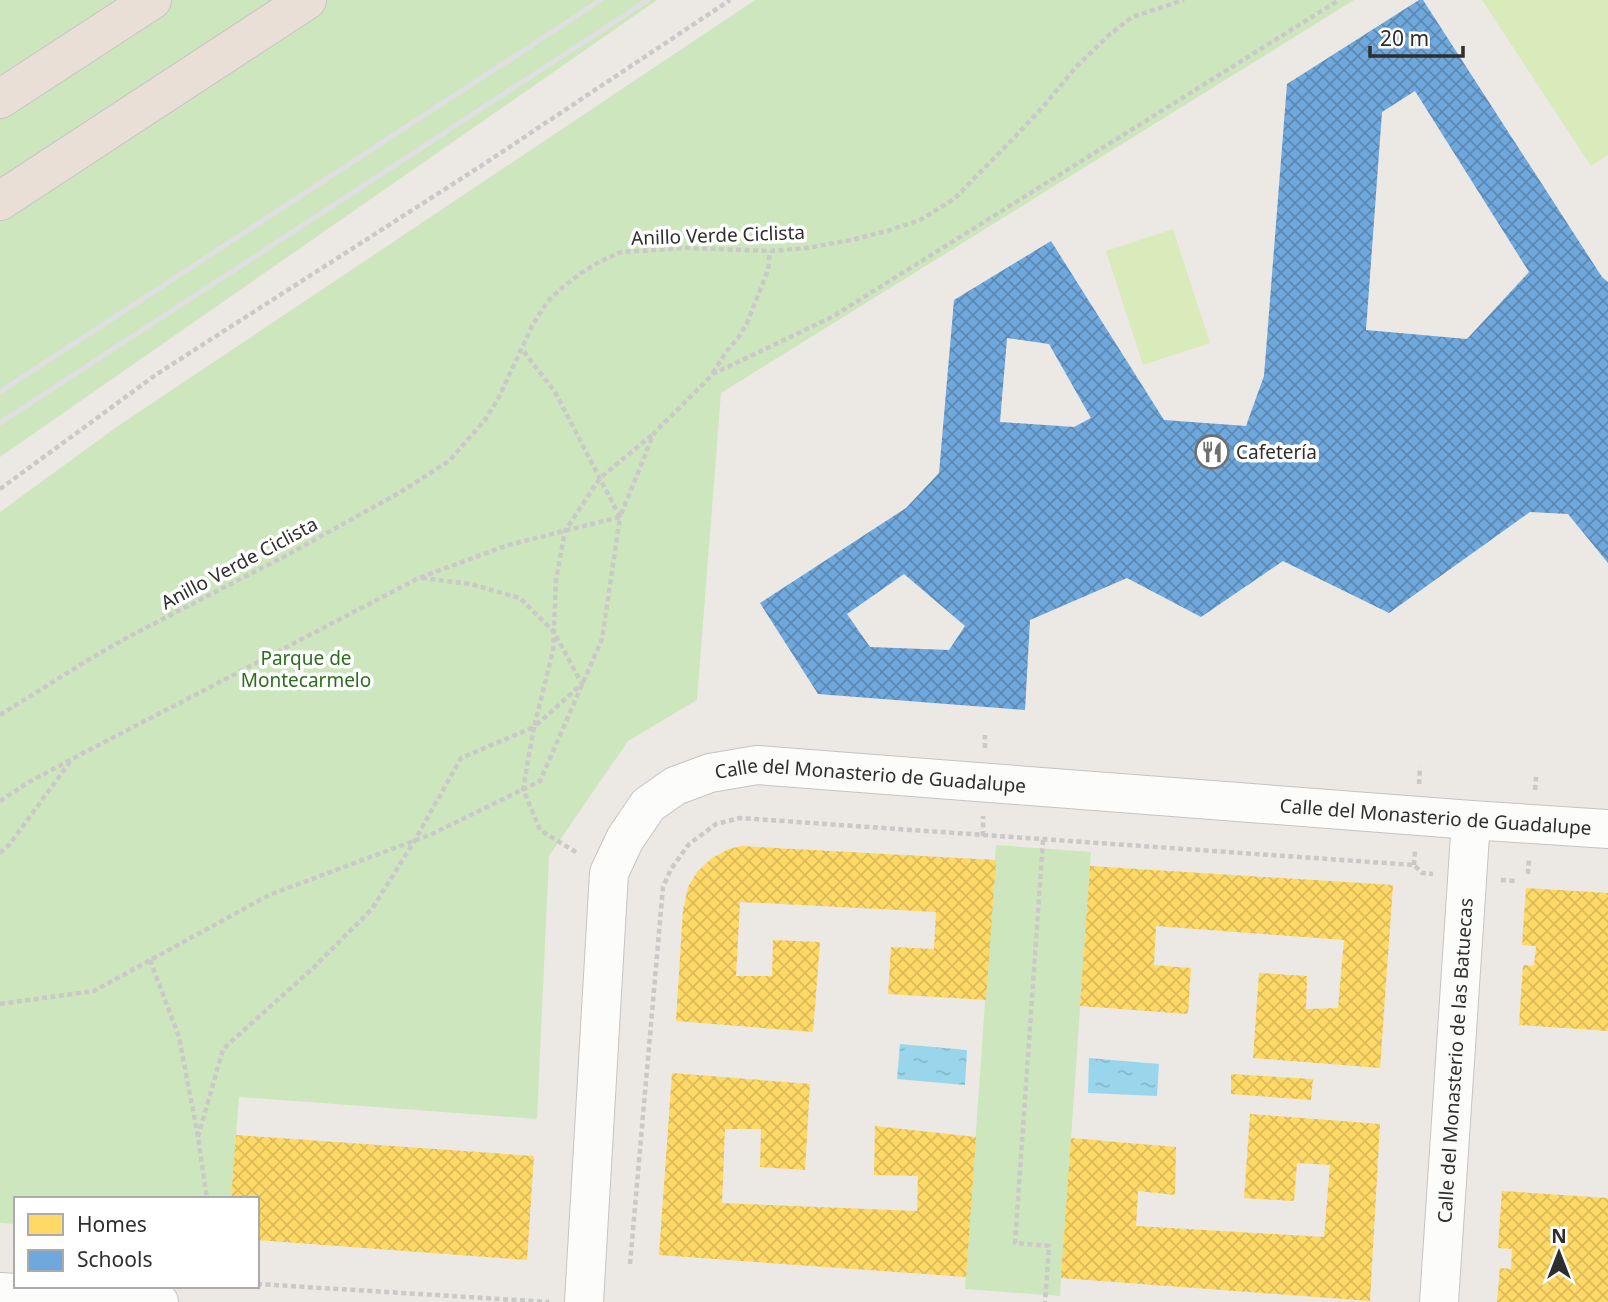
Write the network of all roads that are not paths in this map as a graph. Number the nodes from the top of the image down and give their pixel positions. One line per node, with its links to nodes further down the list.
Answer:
1 (152, 0): 3 (highway)
2 (307, 0): 4 (highway)
3 (0, 99)
4 (0, 201)
5 (1471, 820): 6 (street, Calle del Monasterio de Guadalupe); 9 (street, Calle del Monasterio de Guadalupe); 10 (street, Calle del Monasterio de las Batuecas)
6 (1608, 829)
7 (0, 1292): 8 (street)
8 (159, 1302)
9 (584, 1302)
10 (1438, 1302)

